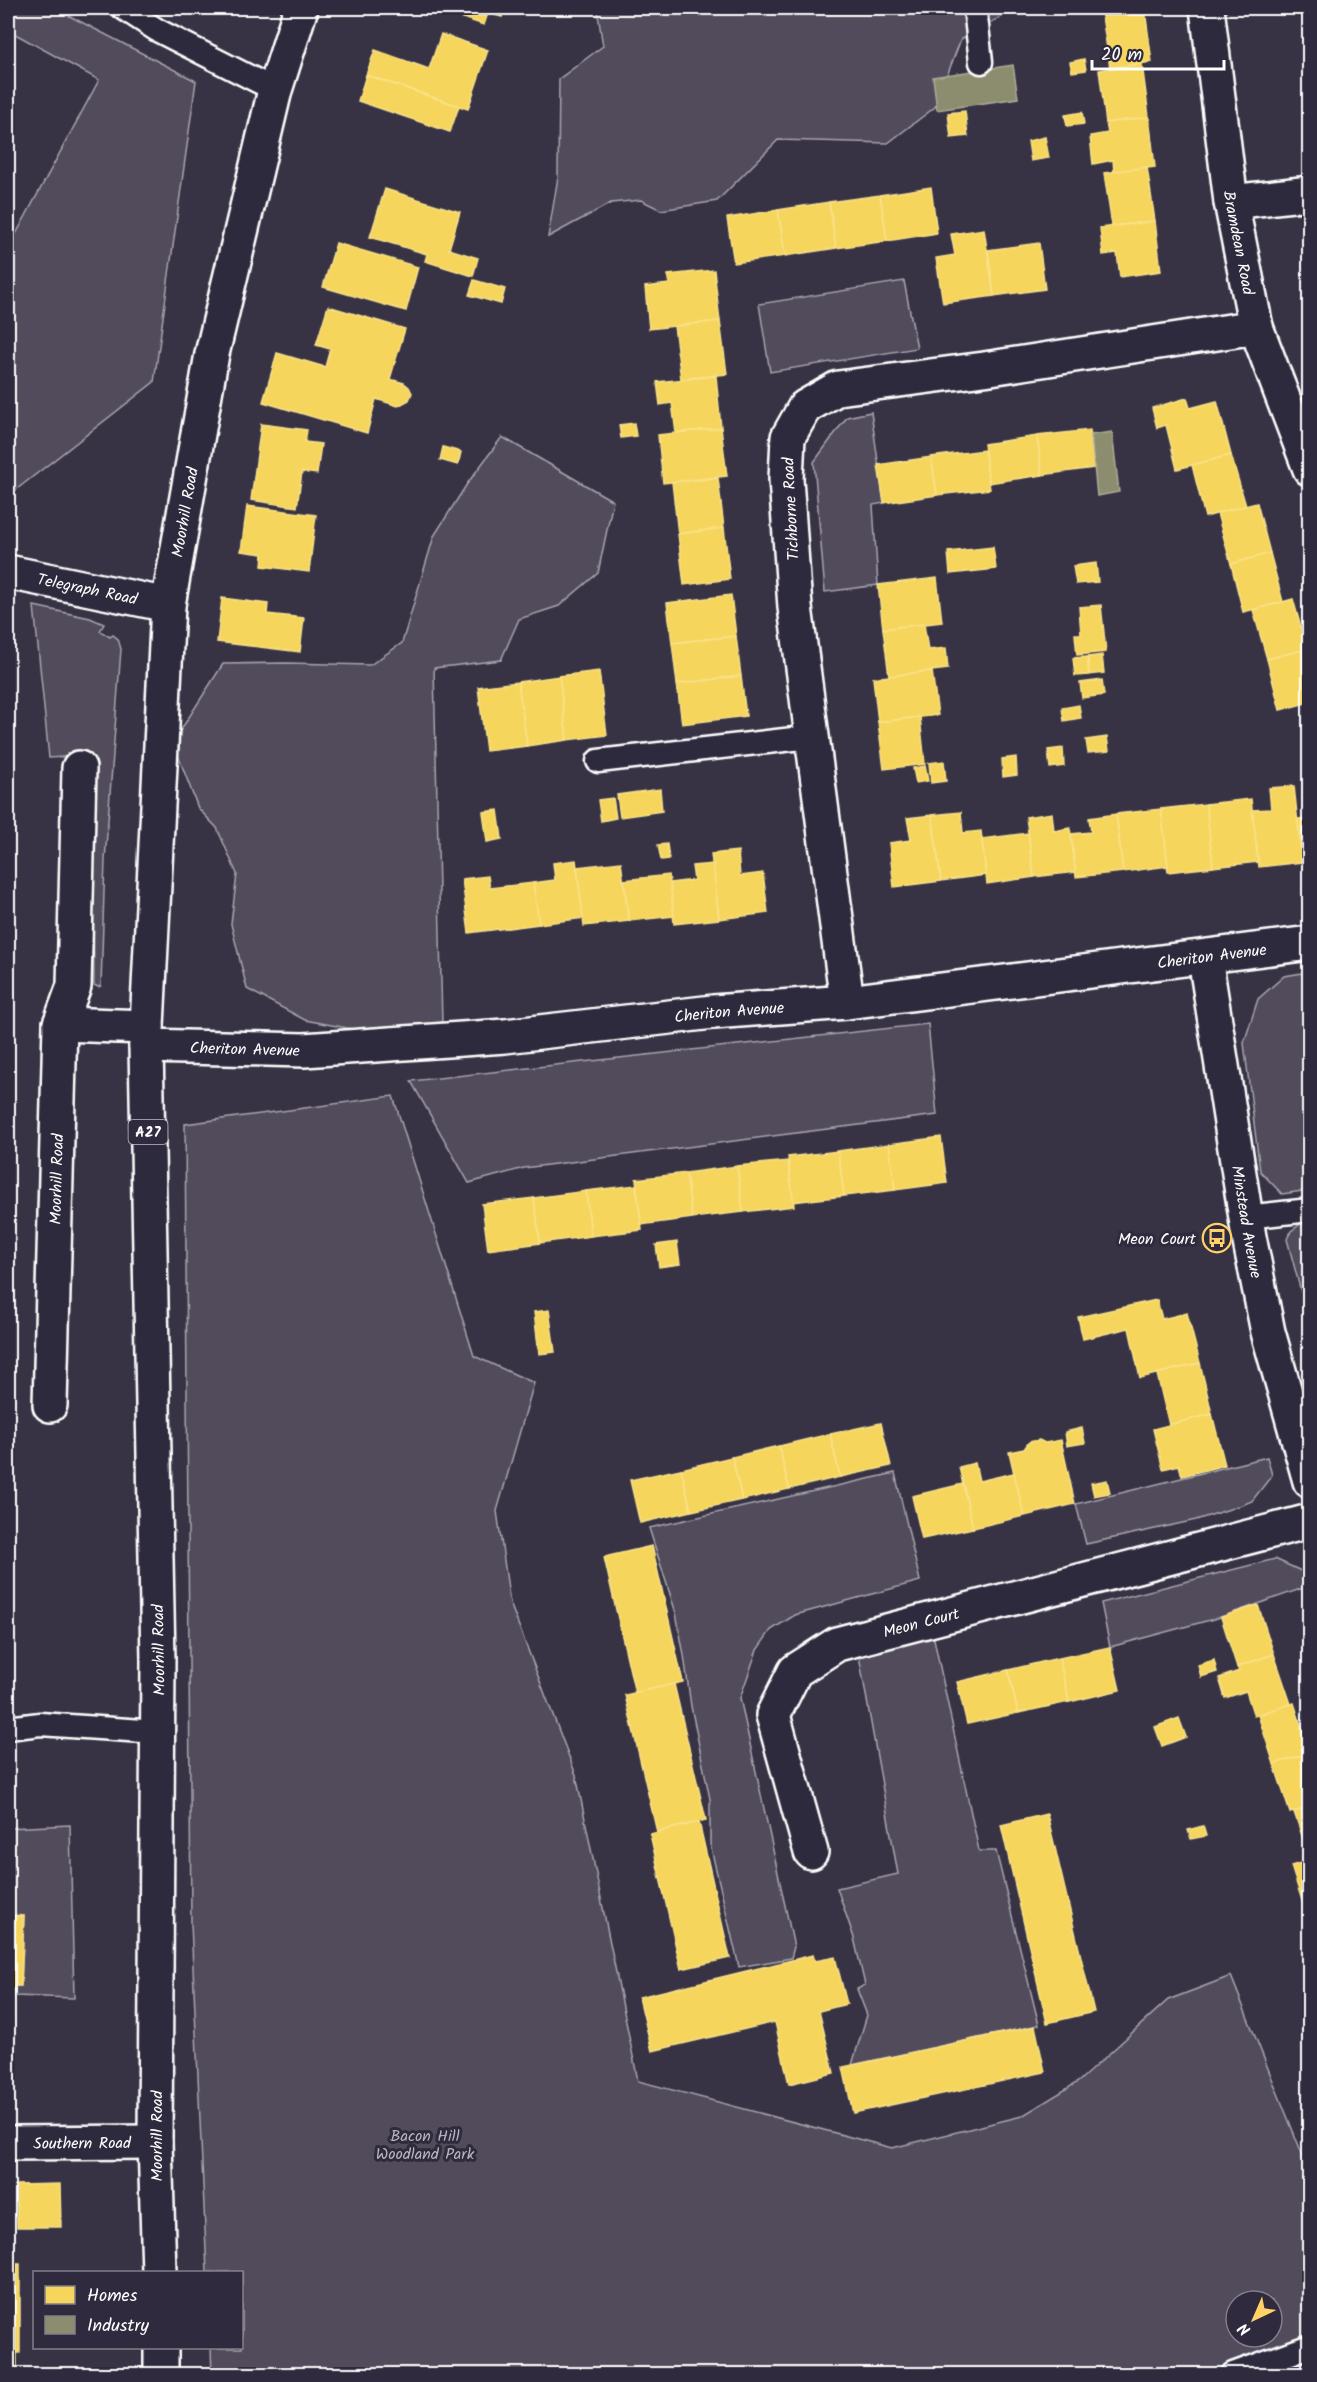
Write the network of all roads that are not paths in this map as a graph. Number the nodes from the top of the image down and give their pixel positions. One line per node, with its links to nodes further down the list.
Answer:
1 (123, 8): 6 (lane)
2 (301, 8): 6 (street, Moorhill Road / A27)
3 (975, 8): 5 (lane)
4 (1207, 8): 8 (street, Bramdean Road)
5 (981, 62)
6 (275, 90): 12 (street, Moorhill Road / A27)
7 (1310, 193): 8 (street)
8 (1231, 202): 9 (street, Bramdean Road)
9 (1256, 327): 10 (street, Bramdean Road); 13 (street, Tichborne Road)
10 (1310, 469)
11 (8, 572): 12 (street, Telegraph Road)
12 (168, 605): 20 (street, Moorhill Road / A27)
13 (811, 737): 14 (lane); 18 (street, Tichborne Road)
14 (598, 761)
15 (79, 768): 19 (street, Moorhill Road)
16 (1310, 943): 17 (street, Cheriton Avenue)
17 (1205, 958): 18 (street, Cheriton Avenue); 22 (street, Minstead Avenue)
18 (847, 1002): 20 (street, Cheriton Avenue)
19 (60, 1024): 20 (street); 23 (street, Moorhill Road)
20 (146, 1037): 27 (street, Moorhill Road / A27)
21 (1310, 1210): 22 (lane)
22 (1246, 1217): 24 (street, Minstead Avenue)
23 (50, 1405)
24 (1310, 1481)
25 (1310, 1521): 28 (street, Meon Court)
26 (8, 1728): 27 (lane)
27 (158, 1732): 29 (street, Moorhill Road / A27)
28 (811, 1852)
29 (155, 2142): 30 (street, Southern Road); 31 (street, Moorhill Road / A27)
30 (8, 2143)
31 (159, 2271)
32 (1310, 2346): 35 (lane)
33 (161, 2349): 34 (street)
34 (161, 2374)
35 (1233, 2374)

